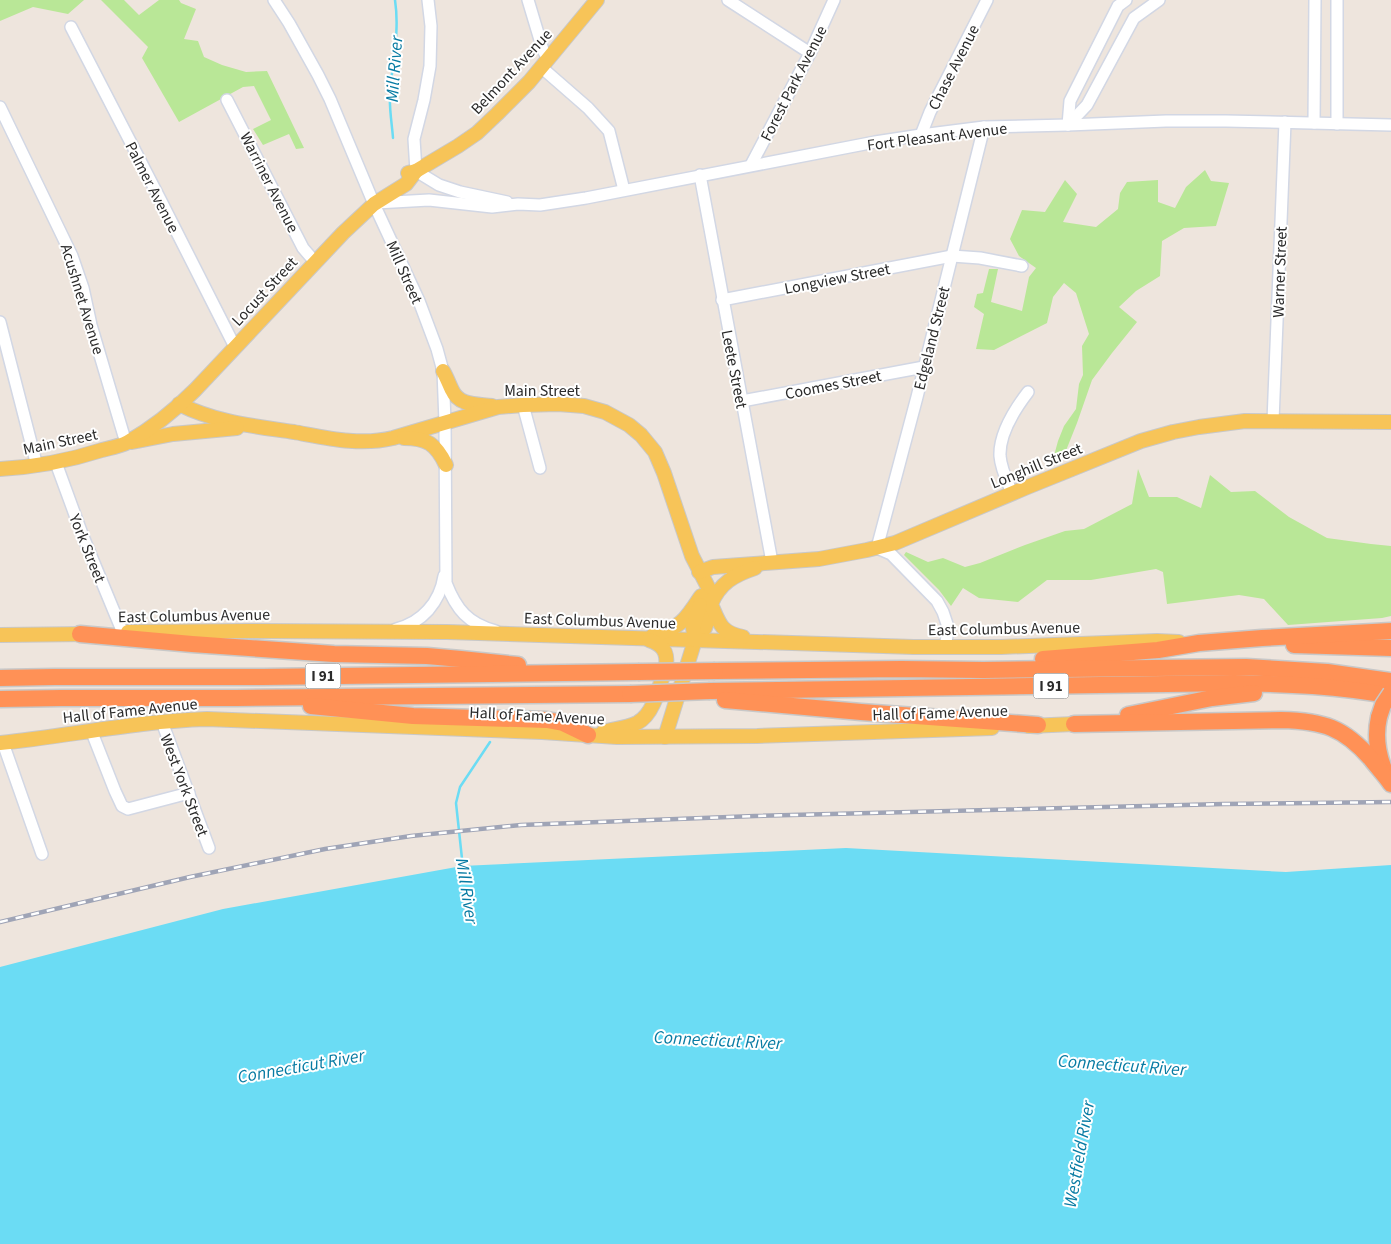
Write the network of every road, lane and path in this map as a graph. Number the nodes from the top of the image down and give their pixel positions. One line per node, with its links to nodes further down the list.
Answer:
1 (274, 0): 29 (street, Mill Street)
2 (428, 0): 26 (street)
3 (528, 0): 15 (street)
4 (597, 0): 15 (main road, Belmont Avenue)
5 (728, 0): 14 (street)
6 (834, 0): 14 (street, Forest Park Avenue)
7 (987, 0): 24 (street, Chase Avenue)
8 (1159, 0): 12 (street)
9 (1316, 0): 19 (street)
10 (1337, 0): 20 (street)
11 (1119, 2): 12 (street); 21 (street)
12 (1134, 18): 21 (street)
13 (71, 27): 36 (street, Palmer Avenue)
14 (810, 53): 25 (street, Forest Park Avenue)
15 (544, 63): 26 (main road, Belmont Avenue); 28 (street)
16 (227, 100): 32 (street, Warriner Avenue)
17 (0, 107): 49 (street, Acushnet Avenue)
18 (1284, 122): 19 (street, Fort Pleasant Avenue); 21 (street, Fort Pleasant Avenue); 44 (street, Warner Street)
19 (1314, 123): 20 (street, Fort Pleasant Avenue)
20 (1337, 124): 22 (street, Fort Pleasant Avenue)
21 (1068, 125): 23 (street, Fort Pleasant Avenue)
22 (1391, 125)
23 (984, 127): 24 (street, Fort Pleasant Avenue); 31 (street, Edgeland Street)
24 (921, 134): 25 (street, Fort Pleasant Avenue)
25 (751, 166): 27 (street, Fort Pleasant Avenue)
26 (416, 171): 29 (main road, Locust Street); 30 (street, Fort Pleasant Avenue)
27 (700, 175): 28 (street, Fort Pleasant Avenue); 34 (street, Leete Street)
28 (624, 190): 30 (street, Fort Pleasant Avenue)
29 (374, 204): 30 (street, Fort Pleasant Avenue); 32 (main road, Locust Street); 38 (street, Mill Street)
30 (518, 204)
31 (952, 256): 33 (street, Longview Street); 34 (street, Longview Street); 37 (street, Edgeland Street)
32 (315, 262): 36 (main road, Locust Street)
33 (1022, 266)
34 (722, 300): 40 (street, Leete Street)
35 (0, 322): 52 (street)
36 (235, 347): 41 (main road, Locust Street)
37 (924, 367): 40 (street, Coomes Street); 56 (street, Edgeland Street)
38 (443, 371): 43 (main road); 45 (street, Mill Street)
39 (1028, 392): 55 (street)
40 (742, 401): 57 (street, Leete Street)
41 (180, 404): 47 (main road, Main Street); 49 (main road, Main Street)
42 (523, 405): 43 (main road, Main Street); 53 (street); 59 (main road, Main Street)
43 (498, 407): 45 (main road, Main Street)
44 (1273, 421): 46 (main road, Longhill Street); 55 (main road, Longhill Street)
45 (445, 422): 48 (main road, Main Street); 51 (street, Mill Street)
46 (1391, 422)
47 (261, 428): 48 (main road, Main Street); 49 (main road, Main Street)
48 (393, 438): 51 (main road)
49 (126, 443): 50 (main road, Main Street)
50 (56, 463): 52 (main road, Main Street); 63 (street, York Street)
51 (446, 465): 58 (street, Mill Street)
52 (37, 466): 54 (main road, Main Street)
53 (540, 468)
54 (0, 470)
55 (1012, 493): 56 (main road, Longhill Street)
56 (877, 548): 57 (main road, Longhill Street); 72 (street)
57 (772, 562): 59 (main road, Longhill Street); 60 (main road)
58 (446, 566): 62 (street, Mill Street); 65 (street, Mill Street)
59 (699, 572): 60 (main road, Main Street)
60 (706, 600): 67 (main road); 68 (main road); 70 (main road, Main Street)
61 (1391, 631): 69 (highway)
62 (386, 632): 63 (main road, East Columbus Avenue); 65 (main road, East Columbus Avenue)
63 (123, 633): 64 (main road, East Columbus Avenue)
64 (80, 634): 66 (main road, East Columbus Avenue); 75 (highway)
65 (507, 634): 67 (main road, East Columbus Avenue)
66 (0, 635)
67 (644, 639): 68 (main road, East Columbus Avenue); 87 (main road)
68 (695, 640): 70 (main road, East Columbus Avenue); 88 (main road)
69 (1226, 642): 71 (highway); 73 (highway)
70 (768, 643): 72 (main road, East Columbus Avenue)
71 (1199, 643): 72 (main road, East Columbus Avenue); 74 (highway)
72 (945, 647)
73 (1391, 648)
74 (901, 669): 75 (highway, I 91, bridge); 77 (highway, I 91)
75 (574, 673): 76 (highway, I 91)
76 (4, 678)
77 (1391, 680)
78 (1364, 692): 79 (highway, I 91); 80 (highway, I 91); 84 (highway)
79 (709, 694): 82 (highway, I 91, bridge); 85 (highway)
80 (1391, 695): 90 (highway, bridge)
81 (7, 698): 82 (highway, I 91)
82 (236, 698): 87 (highway)
83 (162, 722): 86 (main road, Hall of Fame Avenue); 87 (main road, Hall of Fame Avenue); 91 (street, West York Street)
84 (1074, 724): 85 (main road, Hall of Fame Avenue); 90 (highway)
85 (1038, 725): 88 (main road, Hall of Fame Avenue)
86 (91, 730): 89 (main road, Hall of Fame Avenue); 91 (street)
87 (588, 735): 88 (main road, Hall of Fame Avenue)
88 (665, 737)
89 (1, 739): 93 (street)
90 (1390, 782)
91 (189, 793): 92 (street, West York Street)
92 (209, 848)
93 (42, 854)

